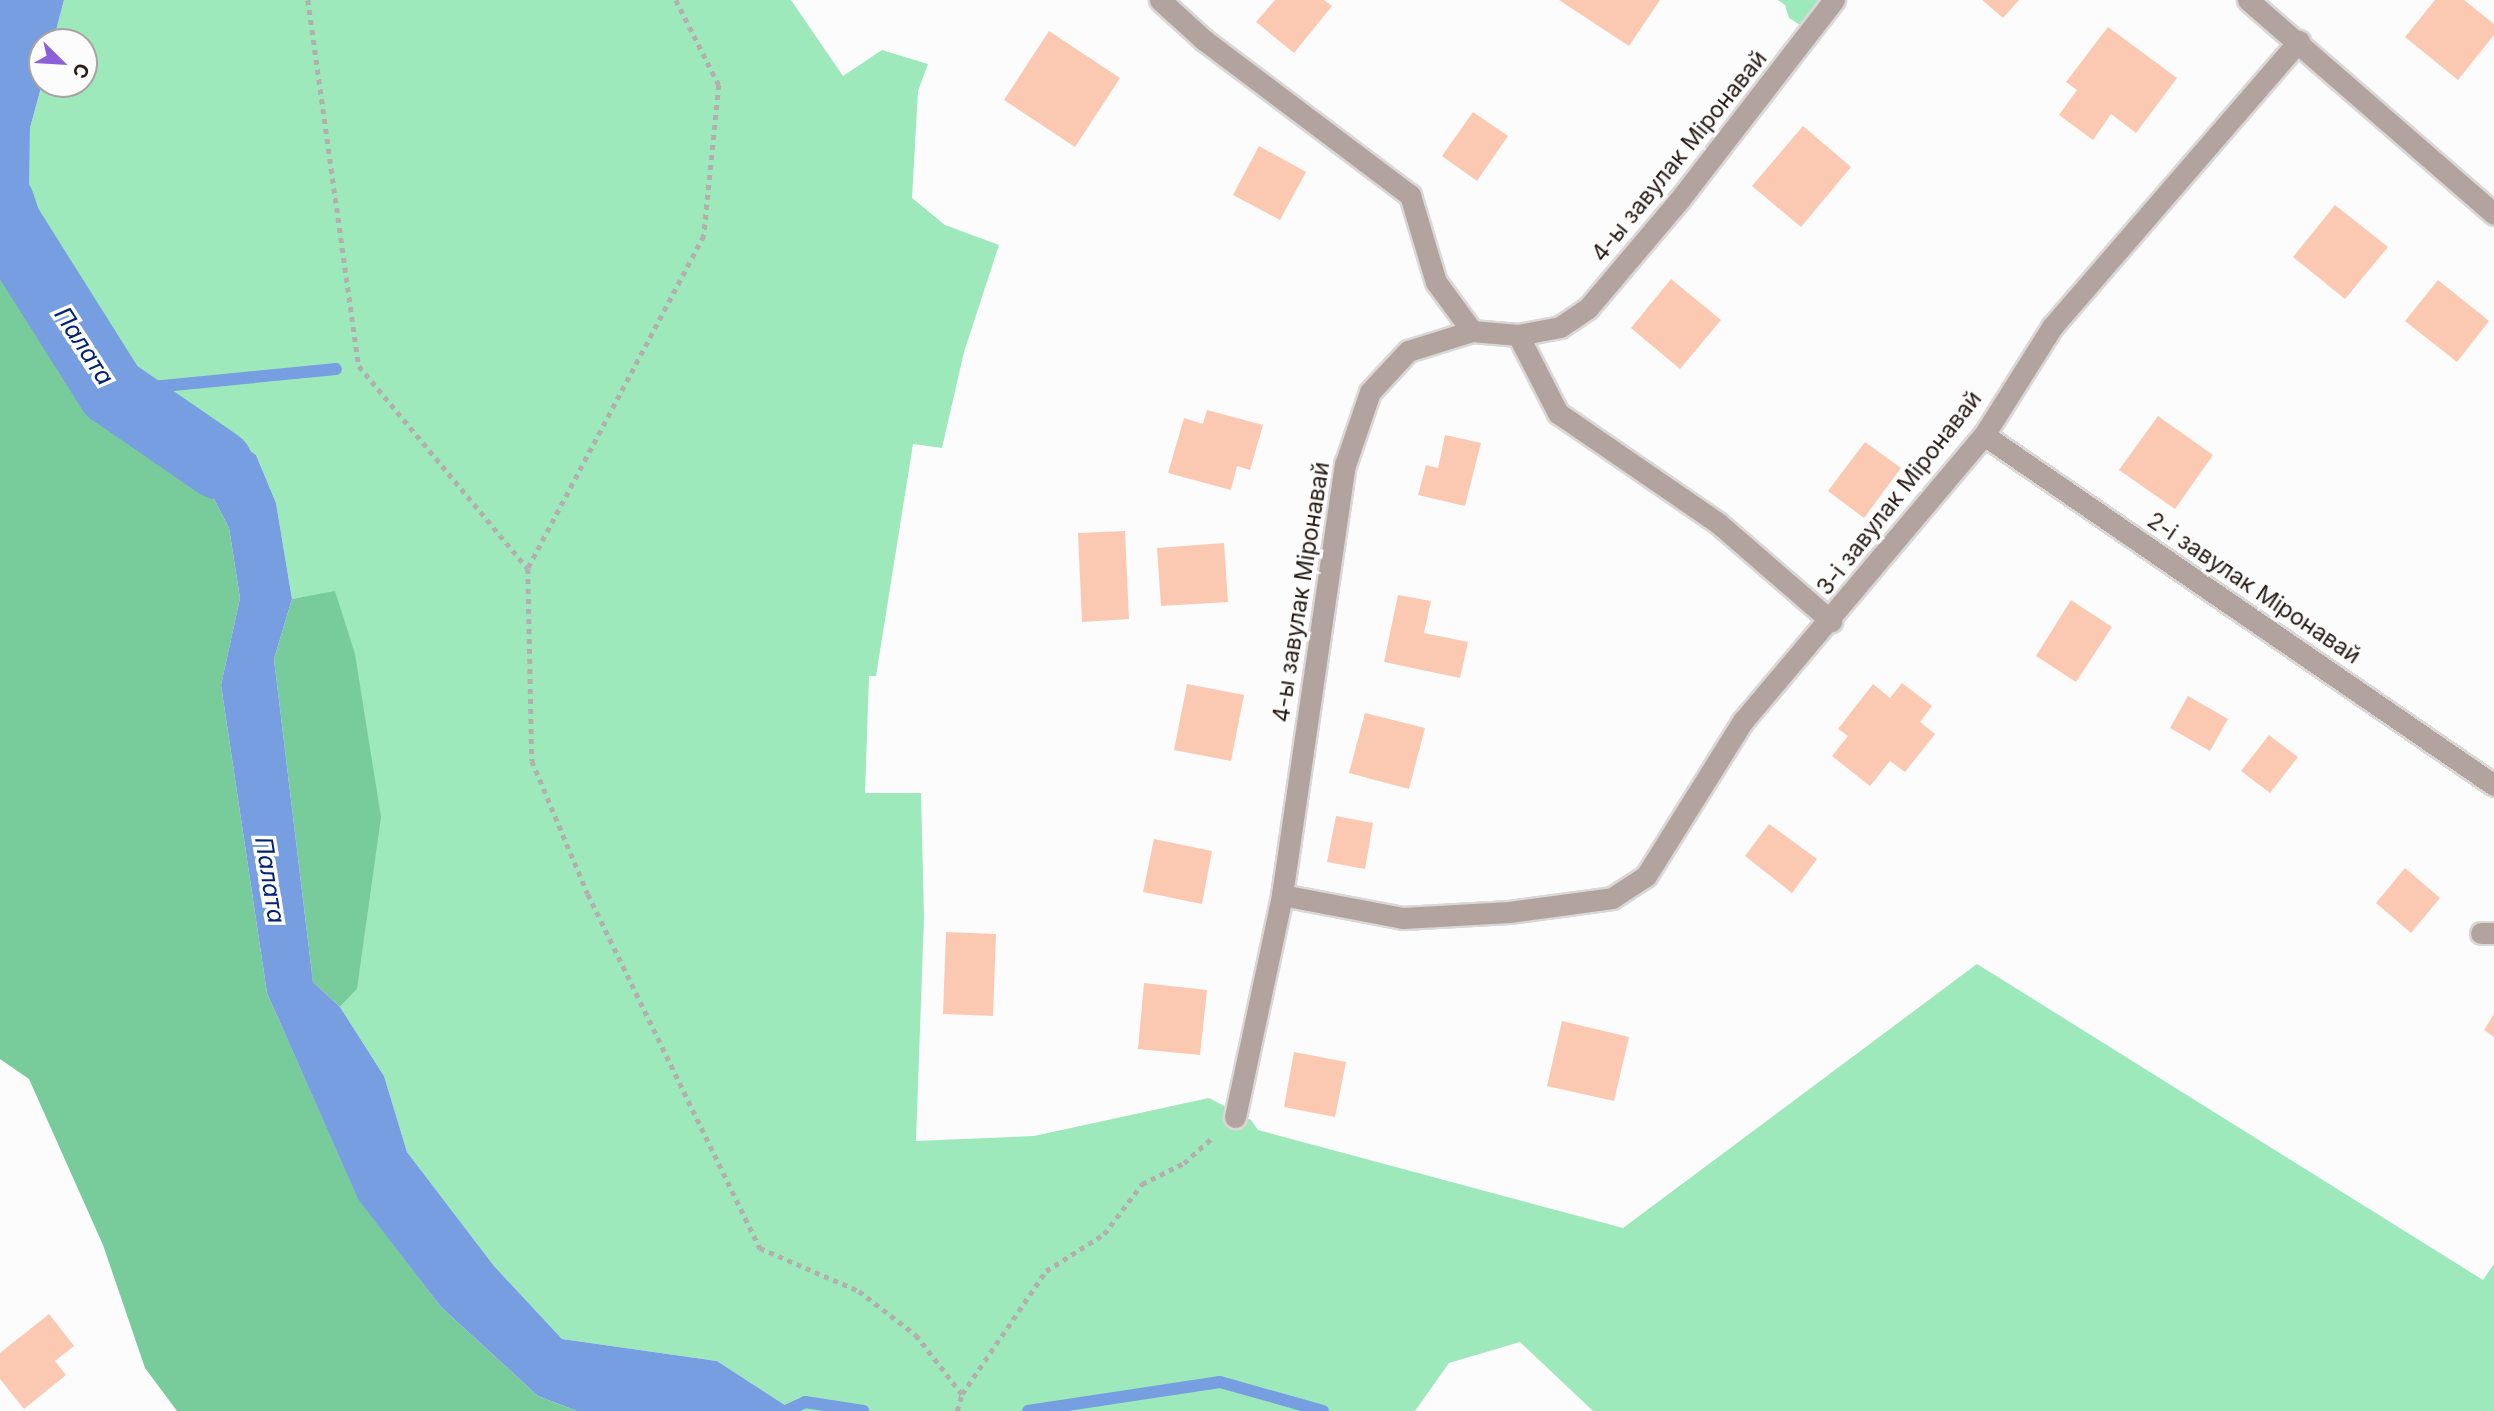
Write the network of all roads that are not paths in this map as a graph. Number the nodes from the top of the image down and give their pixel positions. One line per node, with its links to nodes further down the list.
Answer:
1 (1160, 0): 6 (street)
2 (1834, 0): 7 (street, 4-ы завулак Міронавай)
3 (2248, 0): 4 (street)
4 (2299, 41): 5 (street); 8 (street, 3-і завулак Міронавай)
5 (2494, 214)
6 (1472, 331): 7 (street, 4-ы завулак Міронавай); 11 (street, 4-ы завулак Міронавай)
7 (1518, 335): 9 (street)
8 (1984, 435): 9 (street, 3-і завулак Міронавай); 10 (street, 2-і завулак Міронавай)
9 (1831, 621): 11 (street, 3-і завулак Міронавай)
10 (2494, 785)
11 (1282, 895): 12 (street, 4-ы завулак Міронавай)
12 (1235, 1117)

